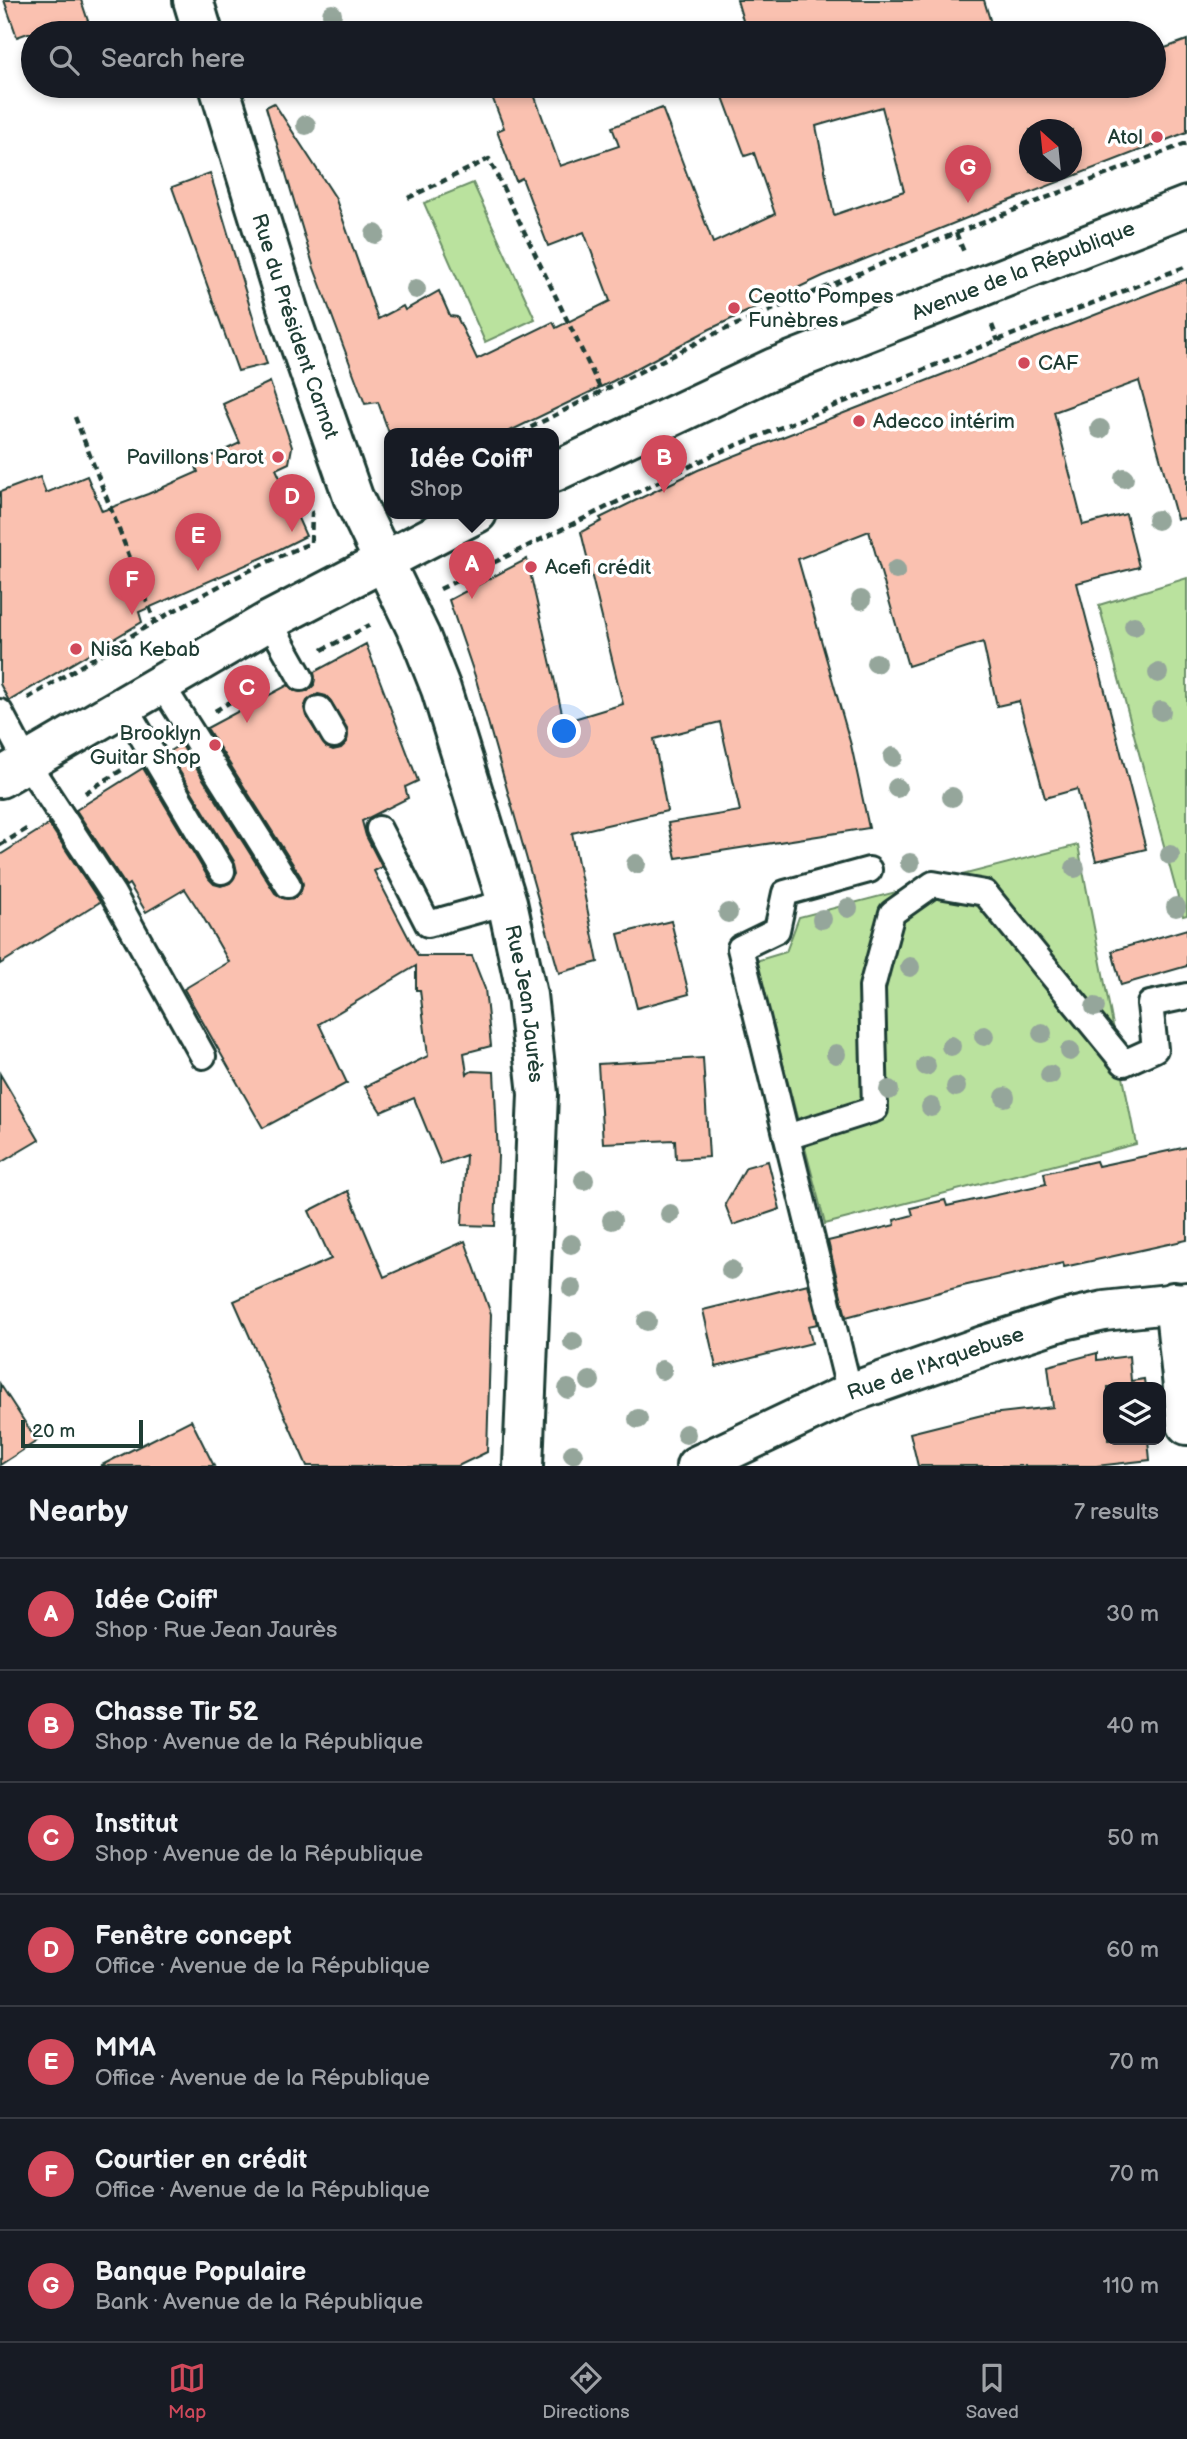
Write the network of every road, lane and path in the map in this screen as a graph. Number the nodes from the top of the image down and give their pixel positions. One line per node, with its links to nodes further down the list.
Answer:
1 (193, 0): 2 (main road)
2 (199, 21)
3 (223, 98): 14 (main road, Rue du Président Carnot)
4 (1187, 142): 8 (path)
5 (408, 198): 8 (path)
6 (1187, 206): 11 (main road, Avenue de la République)
7 (1187, 267): 15 (path)
8 (603, 392): 10 (path)
9 (75, 417): 17 (path)
10 (530, 428)
11 (559, 470)
12 (466, 519): 14 (main road)
13 (278, 556): 17 (path)
14 (384, 562): 15 (main road, Rue Jean Jaurès); 16 (main road)
15 (406, 607): 18 (path); 33 (main road, Rue Jean Jaurès)
16 (269, 621): 18 (lane); 19 (main road)
17 (155, 622): 22 (path)
18 (298, 671): 23 (path)
19 (161, 684): 20 (main road); 23 (lane)
20 (124, 706): 25 (lane); 26 (main road)
21 (319, 709): 24 (lane)
22 (0, 713): 26 (lane)
23 (189, 726): 32 (lane)
24 (334, 735)
25 (151, 752): 27 (path); 31 (lane)
26 (13, 770): 27 (lane)
27 (58, 810): 29 (path); 35 (lane)
28 (379, 829): 33 (lane)
29 (0, 845)
30 (869, 870): 36 (lane)
31 (222, 872)
32 (288, 885)
33 (507, 902): 40 (main road, Rue Jean Jaurès)
34 (1187, 996): 36 (lane)
35 (203, 1056)
36 (787, 1137): 38 (lane)
37 (1181, 1302): 38 (main road, Rue de l'Arquebuse); 39 (main road)
38 (850, 1393): 41 (main road, Rue de l'Arquebuse)
39 (1187, 1425)
40 (523, 1466)
41 (695, 1466)

